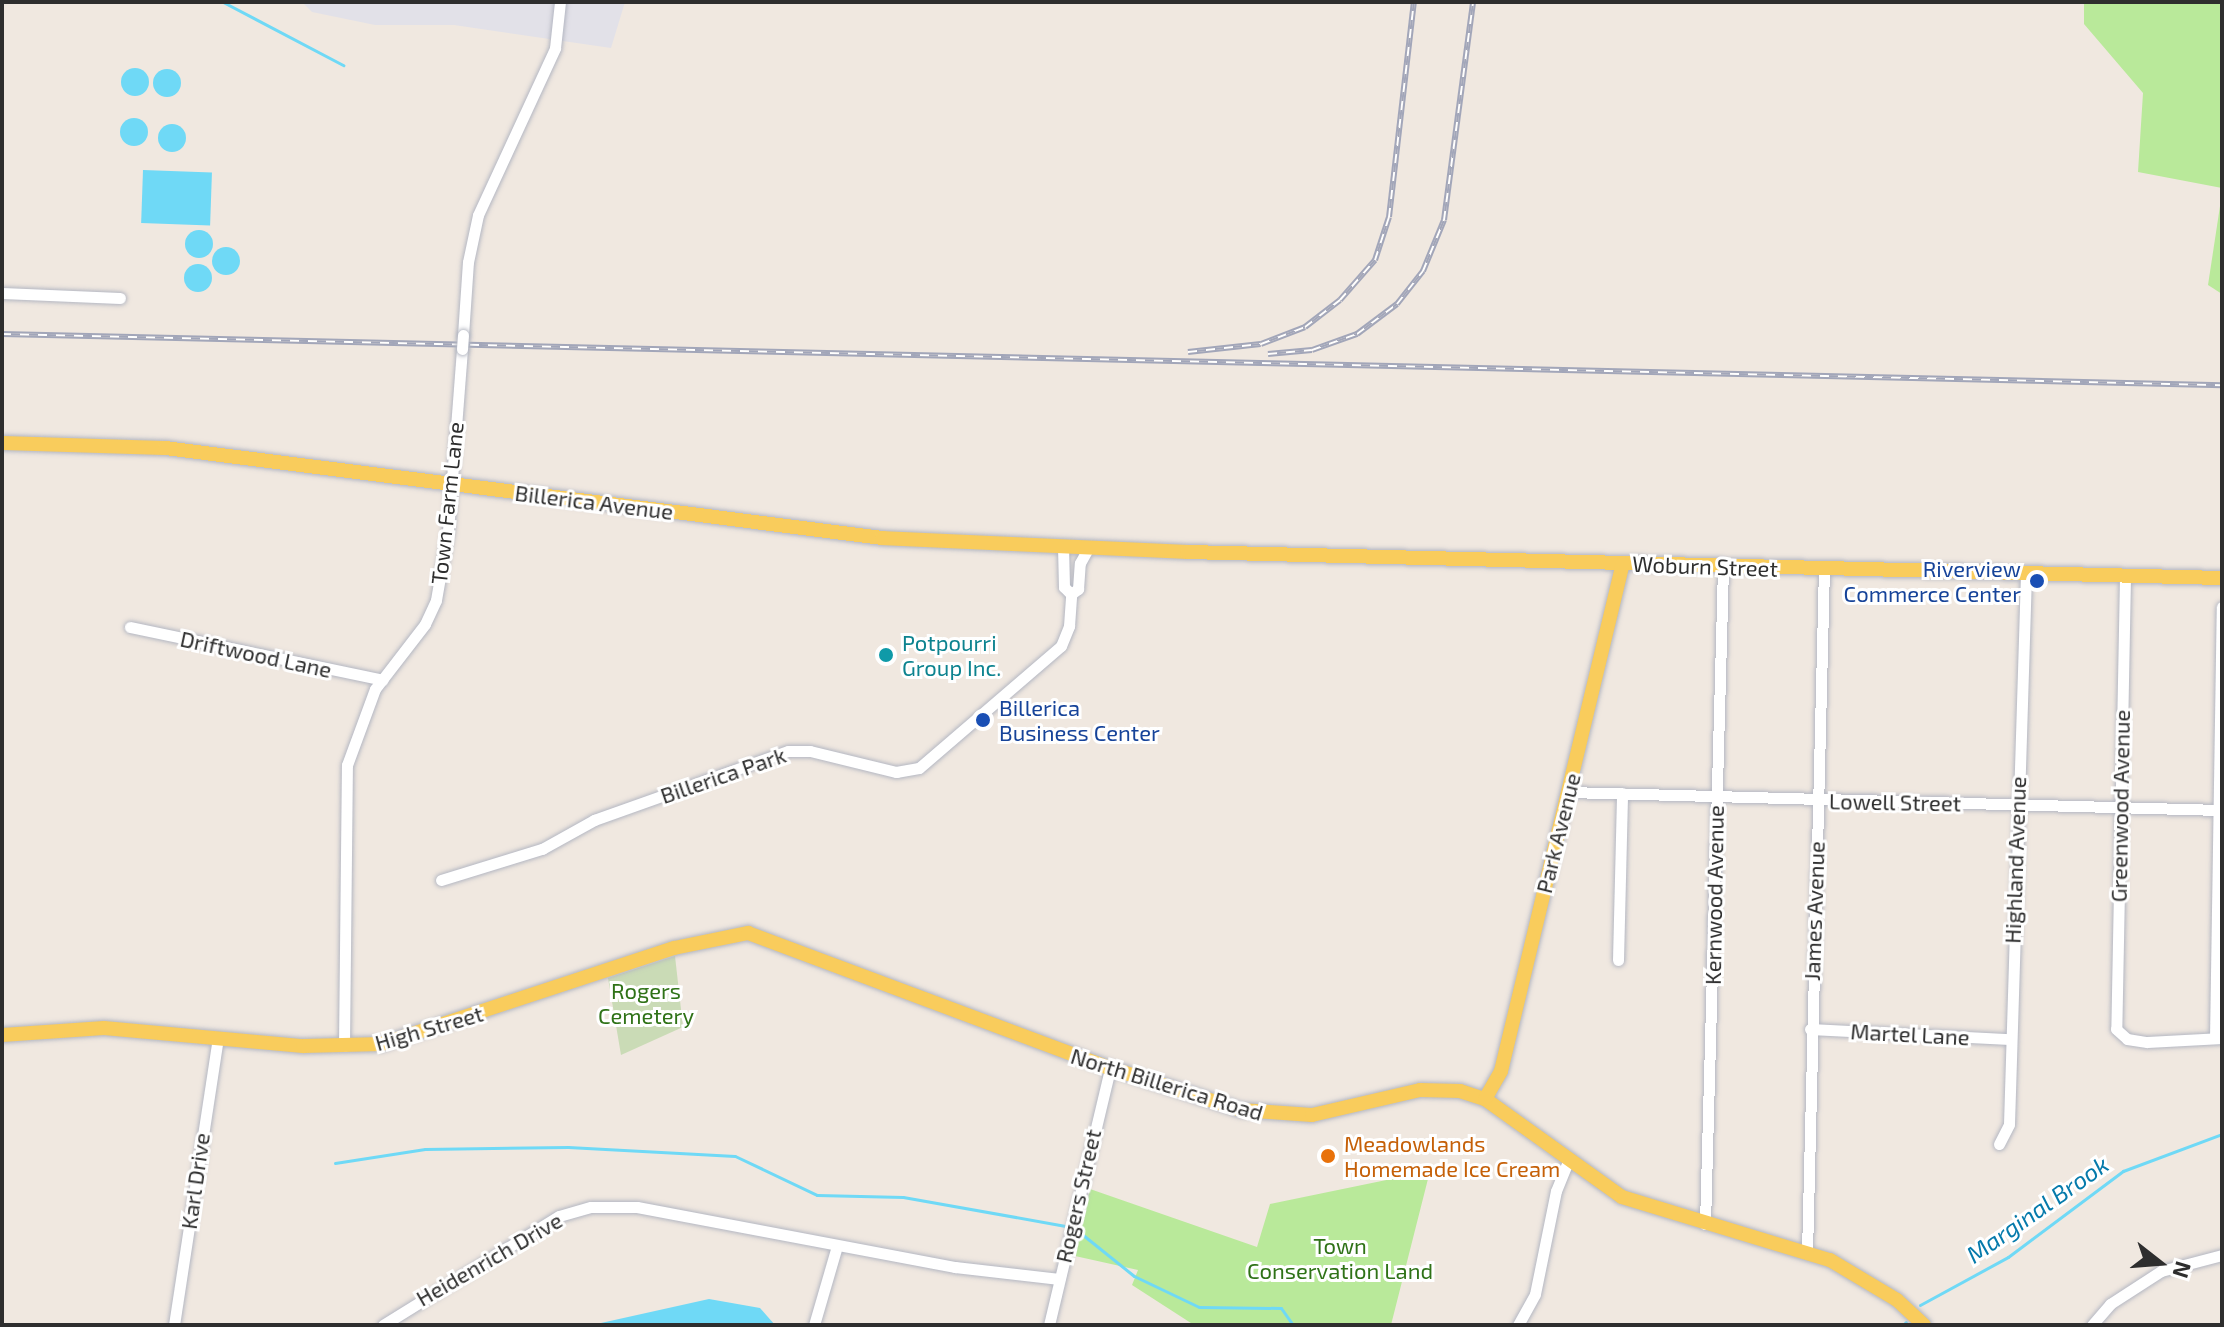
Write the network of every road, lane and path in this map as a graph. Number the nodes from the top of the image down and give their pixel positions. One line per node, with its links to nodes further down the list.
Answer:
1 (560, 2): 5 (street, Town Farm Lane, bridge)
2 (2, 293): 3 (street)
3 (120, 298)
4 (2, 443): 5 (main road, Billerica Avenue)
5 (452, 484): 6 (main road, Billerica Avenue); 18 (street, Town Farm Lane)
6 (1063, 546): 7 (main road, Billerica Avenue); 15 (street, Billerica Park)
7 (1089, 547): 8 (main road, Billerica Avenue); 15 (street, Billerica Park)
8 (1187, 552): 9 (main road, Woburn Street)
9 (1623, 563): 10 (main road, Woburn Street); 19 (main road, Park Avenue)
10 (1723, 566): 11 (main road, Woburn Street); 21 (street, Kernwood Avenue)
11 (1824, 569): 12 (main road, Woburn Street); 22 (street, James Avenue)
12 (2026, 574): 13 (main road, Woburn Street); 23 (street, Highland Avenue)
13 (2125, 577): 14 (main road, Woburn Street); 24 (street, Greenwood Avenue)
14 (2222, 578)
15 (1071, 594): 26 (street, Billerica Park)
16 (2222, 607): 25 (street)
17 (130, 627): 18 (street, Driftwood Lane)
18 (383, 680): 34 (street, Town Farm Lane)
19 (1568, 792): 20 (street, Lowell Street); 36 (main road, Park Avenue)
20 (1622, 793): 21 (street, Lowell Street); 28 (street)
21 (1716, 796): 22 (street, Lowell Street); 39 (street, Kernwood Avenue)
22 (1817, 800): 23 (street, Lowell Street); 29 (street, James Avenue)
23 (2017, 804): 24 (street, Lowell Street); 33 (street, Highland Avenue)
24 (2120, 807): 25 (street, Lowell Street); 32 (street, Greenwood Avenue)
25 (2220, 810): 32 (street)
26 (441, 880)
27 (748, 933): 34 (main road, High Street); 35 (main road, North Billerica Road)
28 (1618, 960)
29 (1810, 1029): 33 (street, Martel Lane); 41 (street, James Avenue)
30 (2, 1035): 31 (main road, High Street)
31 (218, 1038): 34 (main road, High Street); 44 (street, Karl Drive)
32 (2218, 1038)
33 (2010, 1039): 37 (street, Highland Avenue)
34 (344, 1046)
35 (1110, 1068): 36 (main road, North Billerica Road); 43 (street, Rogers Street)
36 (1485, 1099): 38 (main road, North Billerica Road)
37 (1999, 1144)
38 (1568, 1161): 39 (main road, North Billerica Road); 48 (street)
39 (1705, 1224): 41 (main road, North Billerica Road)
40 (837, 1246): 43 (street, Heidenrich Drive); 45 (street, Heidenrich Drive); 46 (street)
41 (1807, 1253): 49 (main road, North Billerica Road)
42 (2222, 1255): 50 (street)
43 (1059, 1279): 47 (street, Rogers Street)
44 (174, 1325)
45 (383, 1325)
46 (814, 1325)
47 (1049, 1325)
48 (1518, 1325)
49 (1924, 1325)
50 (2092, 1325)

